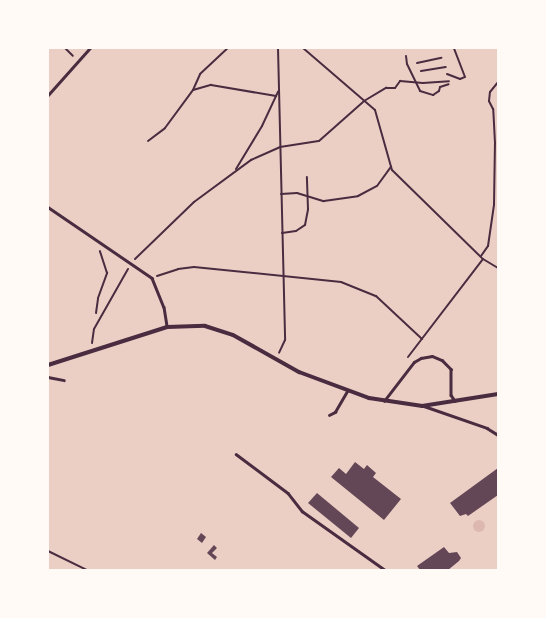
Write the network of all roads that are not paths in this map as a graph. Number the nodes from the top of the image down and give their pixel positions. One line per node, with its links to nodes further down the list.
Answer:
1 (90, 48): 2 (lane)
2 (48, 95)
3 (48, 207): 4 (lane)
4 (167, 327): 5 (street); 8 (street)
5 (48, 364)
6 (48, 377): 7 (lane)
7 (64, 380)
8 (347, 391): 11 (street); 15 (lane)
9 (451, 391): 11 (lane); 12 (lane); 13 (lane)
10 (498, 394): 12 (street)
11 (384, 402): 14 (street)
12 (457, 402): 13 (street)
13 (445, 403): 14 (street)
14 (422, 406): 16 (lane)
15 (329, 415)
16 (498, 435)
17 (236, 454): 18 (lane)
18 (385, 570)

